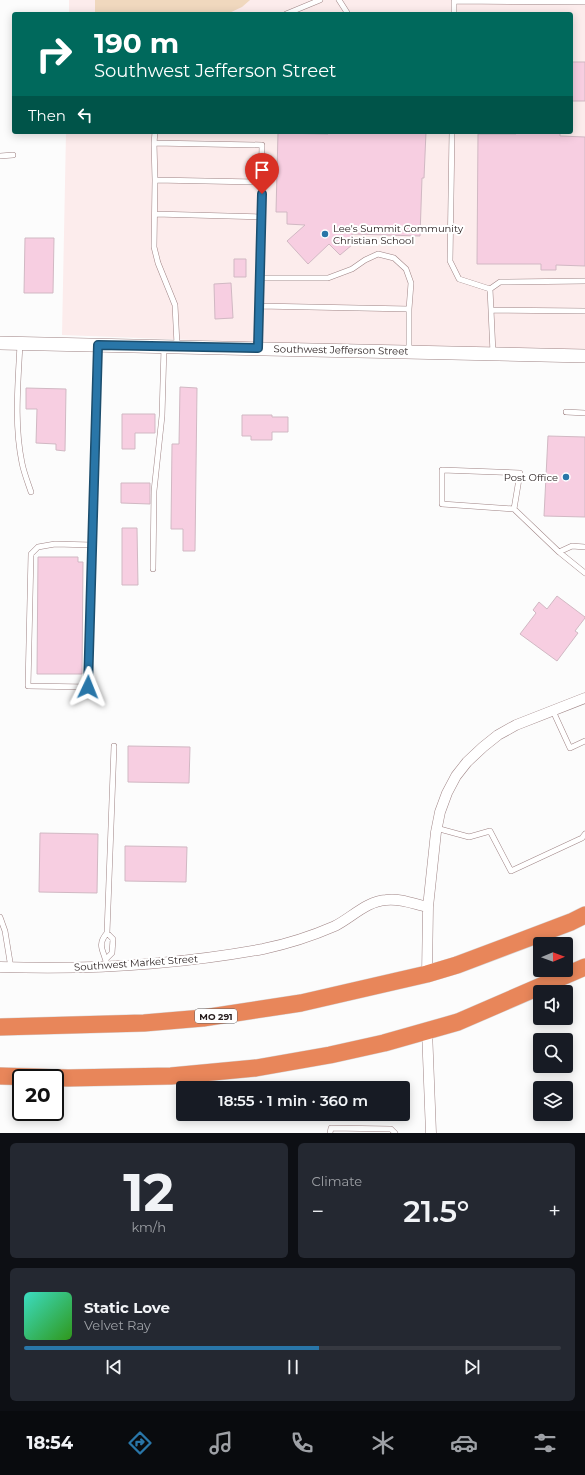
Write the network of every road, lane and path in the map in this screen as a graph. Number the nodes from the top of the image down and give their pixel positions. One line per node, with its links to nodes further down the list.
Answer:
1 (320, 0): 5 (lane)
2 (339, 0): 6 (lane)
3 (454, 1): 4 (lane); 7 (lane)
4 (585, 2)
5 (291, 12)
6 (347, 12)
7 (454, 12)
8 (155, 134): 10 (lane)
9 (452, 134): 19 (lane)
10 (154, 143): 13 (lane); 14 (lane)
11 (13, 155): 12 (lane)
12 (0, 156)
13 (155, 180): 14 (lane); 15 (lane)
14 (262, 182): 16 (lane)
15 (155, 214): 16 (lane); 28 (lane)
16 (261, 217): 17 (lane)
17 (260, 278): 20 (lane); 21 (lane)
18 (585, 281): 19 (lane)
19 (490, 289): 22 (lane)
20 (259, 306): 21 (lane); 29 (lane)
21 (409, 309): 30 (lane)
22 (491, 310): 23 (lane); 31 (lane)
23 (585, 311)
24 (0, 343): 25 (street, Southwest Jefferson Street)
25 (20, 343): 26 (street, Southwest Jefferson Street); 35 (lane)
26 (98, 345): 27 (street, Southwest Jefferson Street); 37 (lane)
27 (164, 346): 28 (street, Southwest Jefferson Street); 40 (lane)
28 (177, 346): 29 (street, Southwest Jefferson Street)
29 (258, 348): 30 (street, Southwest Jefferson Street)
30 (409, 351): 31 (street, Southwest Jefferson Street)
31 (493, 354): 32 (street, Southwest Jefferson Street)
32 (585, 356)
33 (566, 412): 34 (lane)
34 (585, 413)
35 (32, 492)
36 (514, 509): 36 (lane); 39 (lane)
37 (92, 545): 37 (lane)
38 (585, 547): 39 (lane)
39 (559, 552): 41 (lane)
40 (153, 569)
41 (585, 574)
42 (585, 698): 43 (street)
43 (553, 711): 44 (lane); 46 (street)
44 (585, 741)
45 (114, 746): 51 (lane)
46 (436, 828): 47 (lane); 48 (street)
47 (585, 834)
48 (428, 907): 52 (street, Southwest Market Street); 56 (street)
49 (585, 915): 56 (highway, MO 291)
50 (0, 917): 55 (lane)
51 (107, 933): 52 (lane); 52 (lane)
52 (106, 963): 55 (street, Southwest Market Street)
53 (585, 966): 58 (highway)
54 (0, 967): 55 (street, Southwest Market Street)
55 (12, 968)
56 (427, 974): 57 (highway, MO 291)
57 (0, 1027)
58 (427, 1030): 59 (highway); 62 (street)
59 (0, 1076)
60 (330, 1133): 61 (lane)
61 (395, 1133)
62 (431, 1133)

